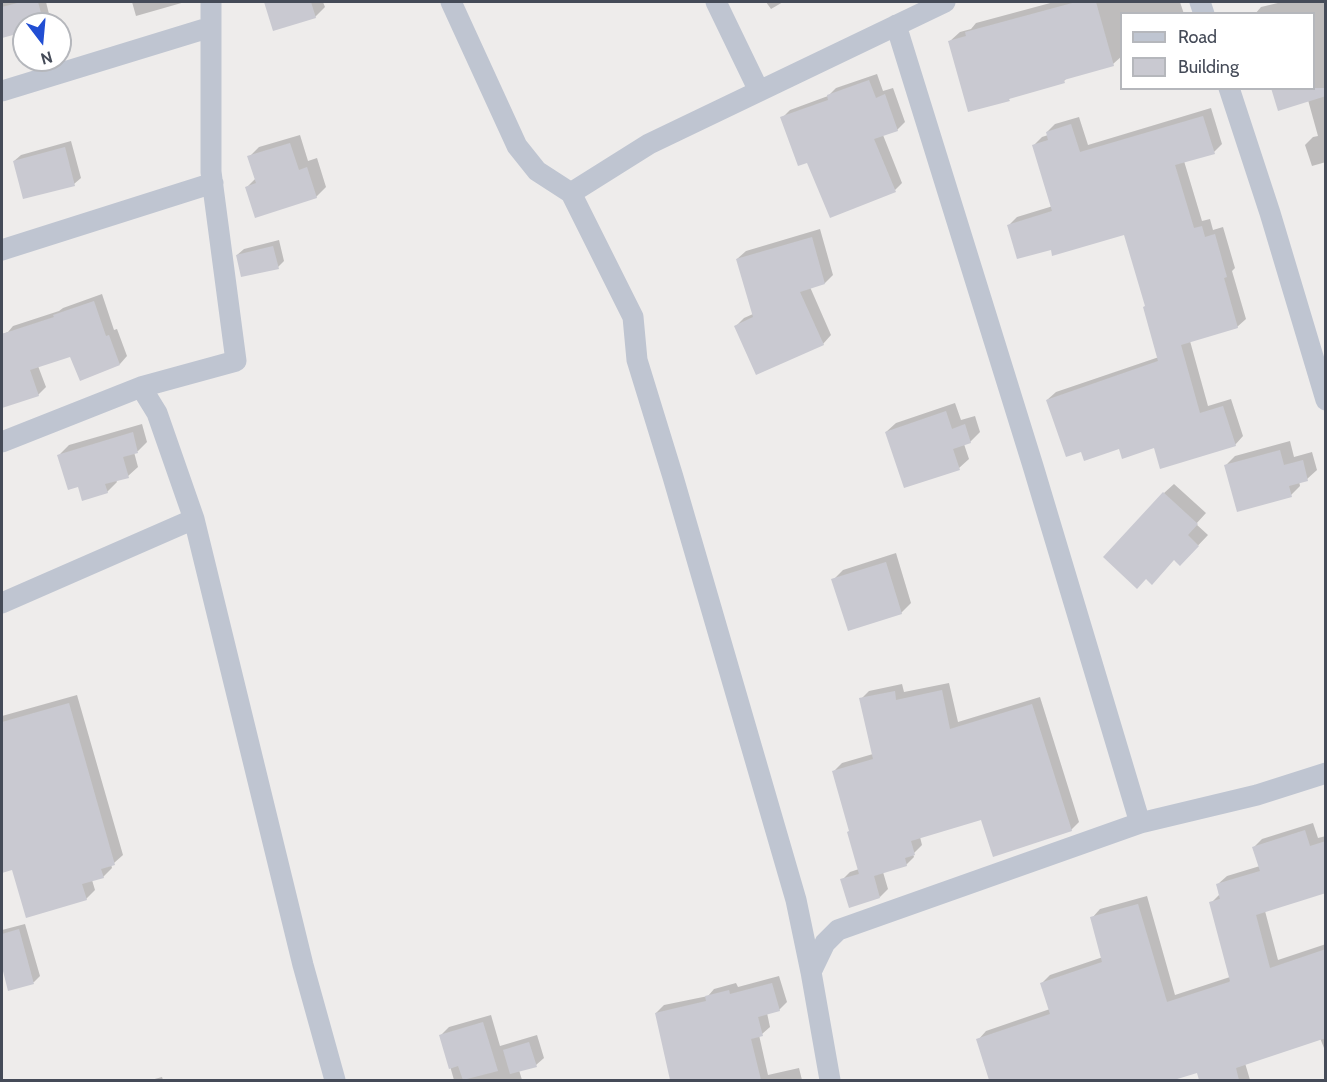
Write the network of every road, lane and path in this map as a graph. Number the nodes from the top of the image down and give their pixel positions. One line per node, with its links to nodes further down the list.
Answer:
1 (211, 2): 6 (street)
2 (451, 2): 11 (street)
3 (716, 2): 9 (street)
4 (945, 2): 5 (street)
5 (896, 25): 9 (street); 19 (street)
6 (211, 27): 8 (street); 10 (street)
7 (1229, 90): 14 (street)
8 (2, 91)
9 (759, 91): 11 (street)
10 (213, 183): 12 (street); 13 (street)
11 (571, 194): 20 (street)
12 (2, 250)
13 (141, 387): 15 (street); 16 (street)
14 (1326, 400)
15 (2, 442)
16 (194, 519): 17 (street); 21 (street)
17 (2, 603)
18 (1326, 773): 19 (street)
19 (1140, 823): 20 (street)
20 (811, 972): 22 (street)
21 (335, 1080)
22 (830, 1080)

